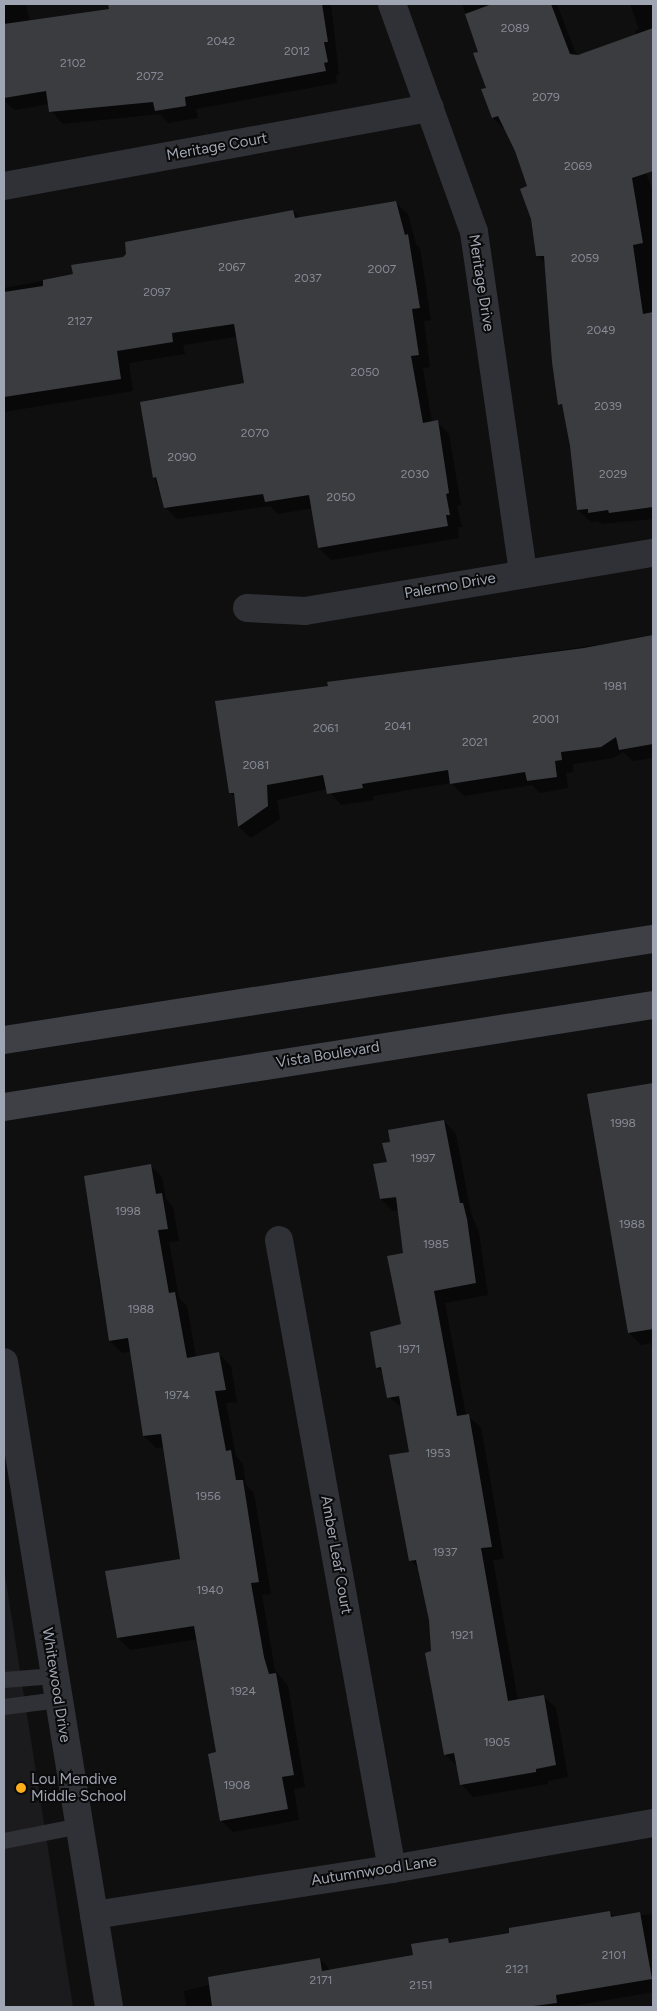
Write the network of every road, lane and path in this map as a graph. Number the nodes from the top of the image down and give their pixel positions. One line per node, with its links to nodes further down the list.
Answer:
1 (392, 4): 2 (street, Meritage Drive)
2 (430, 108): 3 (street, Meritage Court); 5 (street, Meritage Drive)
3 (4, 186)
4 (653, 553): 5 (street, Palermo Drive)
5 (523, 574): 6 (street, Palermo Drive)
6 (247, 608)
7 (653, 940): 9 (main road)
8 (653, 1005): 10 (main road, Vista Boulevard)
9 (4, 1040)
10 (4, 1107)
11 (279, 1240): 19 (street, Amber Leaf Court)
12 (4, 1362): 14 (street, Whitewood Drive)
13 (4, 1680): 14 (lane)
14 (57, 1688): 15 (lane); 17 (street, Whitewood Drive)
15 (4, 1707)
16 (653, 1823): 19 (street, Autumnwood Lane)
17 (80, 1826): 18 (lane); 20 (street, Whitewood Drive)
18 (4, 1841)
19 (392, 1869): 20 (street, Autumnwood Lane)
20 (94, 1914): 21 (street, Whitewood Drive)
21 (109, 2007)

